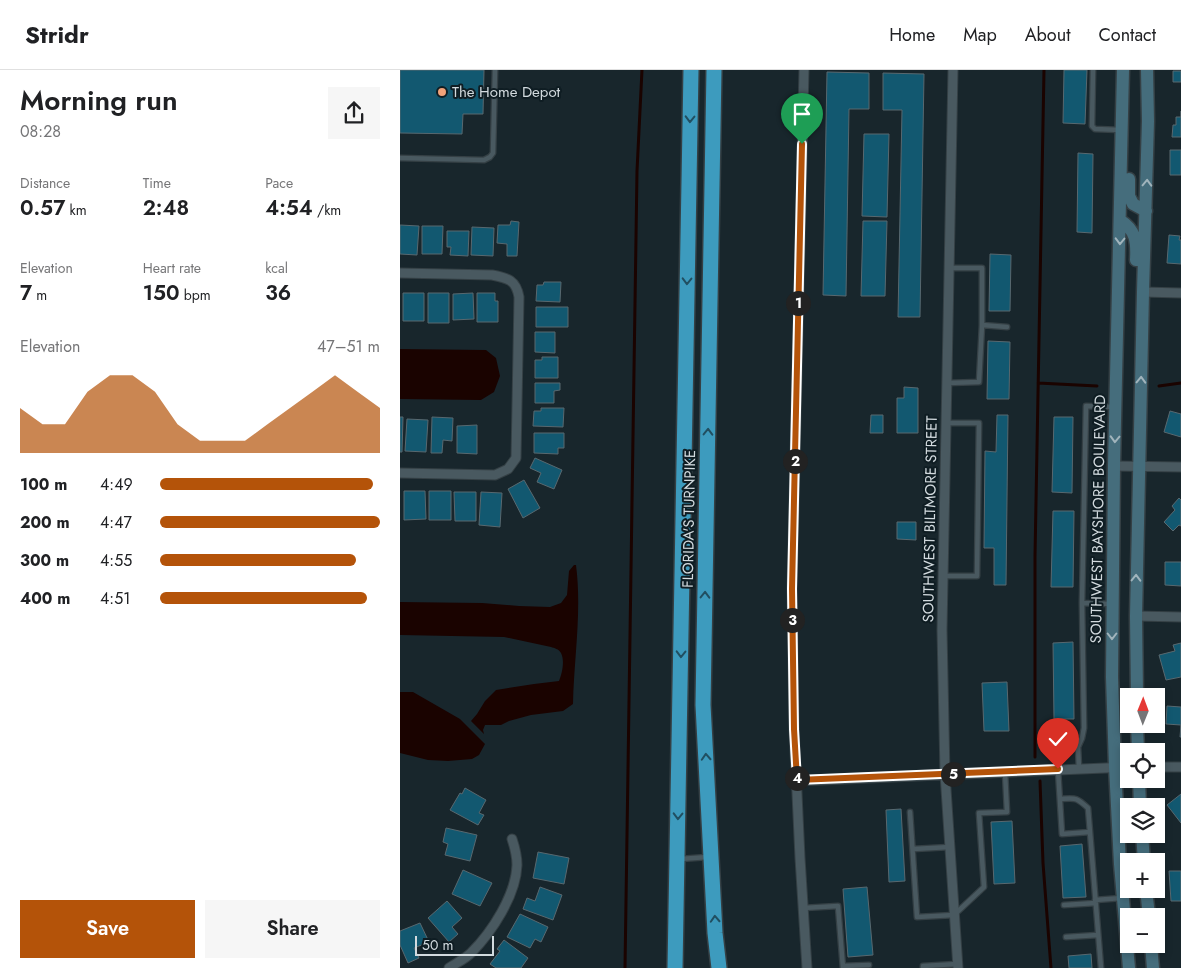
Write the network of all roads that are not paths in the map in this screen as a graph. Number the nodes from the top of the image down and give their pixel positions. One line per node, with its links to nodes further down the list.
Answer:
1 (495, 70): 11 (lane)
2 (691, 70): 51 (highway, FLORIDA'S TURNPIKE, one-way to 51)
3 (714, 70): 50 (highway, FLORIDA'S TURNPIKE, one-way to 3)
4 (804, 70): 42 (street)
5 (953, 70): 14 (street, SOUTHWEST BILTMORE STREET)
6 (1092, 70): 10 (lane)
7 (1123, 70): 9 (main road, SOUTHWEST BAYSHORE BOULEVARD)
8 (1147, 70): 12 (main road, one-way to 8)
9 (1122, 116): 10 (main road, SOUTHWEST BAYSHORE BOULEVARD); 12 (main road)
10 (1121, 130): 13 (main road, SOUTHWEST BAYSHORE BOULEVARD)
11 (400, 158)
12 (1146, 211): 16 (main road)
13 (1120, 220): 18 (main road); 22 (main road, SOUTHWEST BAYSHORE BOULEVARD, one-way to 22)
14 (949, 268): 19 (lane); 21 (street, SOUTHWEST BILTMORE STREET)
15 (400, 273): 27 (street)
16 (1143, 292): 17 (street); 18 (main road)
17 (1181, 293)
18 (1143, 318): 25 (main road, one-way to 18)
19 (982, 325): 20 (lane); 21 (lane)
20 (1007, 327)
21 (947, 383): 23 (street, SOUTHWEST BILTMORE STREET)
22 (1116, 407): 24 (main road, SOUTHWEST BAYSHORE BOULEVARD, one-way to 24); 29 (lane)
23 (946, 423): 28 (street, SOUTHWEST BILTMORE STREET); 28 (lane)
24 (1114, 466): 25 (street); 30 (main road, SOUTHWEST BAYSHORE BOULEVARD)
25 (1138, 466): 26 (street); 31 (main road, one-way to 25)
26 (1181, 467)
27 (400, 473)
28 (943, 576): 41 (street, SOUTHWEST BILTMORE STREET)
29 (1082, 603): 30 (lane); 38 (lane)
30 (1112, 604): 34 (main road, SOUTHWEST BAYSHORE BOULEVARD, one-way to 34)
31 (1136, 616): 32 (street); 33 (main road)
32 (1181, 617)
33 (1137, 688)
34 (1115, 767): 35 (street); 38 (street); 49 (main road, SOUTHWEST BAYSHORE BOULEVARD)
35 (1120, 767)
36 (1165, 767): 37 (street)
37 (1181, 767)
38 (1079, 768): 39 (street)
39 (1058, 769): 40 (street); 43 (lane)
40 (1005, 772): 41 (street); 57 (lane)
41 (945, 774): 42 (street); 47 (street, SOUTHWEST BILTMORE STREET)
42 (797, 780): 55 (street)
43 (1060, 799): 45 (lane); 45 (lane)
44 (910, 812): 48 (lane)
45 (1090, 832): 53 (lane)
46 (512, 839): 66 (street)
47 (950, 847): 48 (lane); 57 (street, SOUTHWEST BILTMORE STREET)
48 (913, 849): 57 (lane)
49 (1120, 853)
50 (711, 857): 51 (lane); 68 (highway, FLORIDA'S TURNPIKE, one-way to 50)
51 (677, 860): 67 (highway, FLORIDA'S TURNPIKE)
52 (1123, 898): 53 (lane); 56 (main road, SOUTHWEST BAYSHORE BOULEVARD)
53 (1096, 901): 54 (lane); 58 (lane)
54 (1064, 904)
55 (803, 908): 65 (lane); 69 (street)
56 (1124, 908)
57 (954, 915): 64 (street, SOUTHWEST BILTMORE STREET)
58 (1098, 935): 59 (lane); 71 (lane)
59 (1066, 937)
60 (1128, 953): 72 (main road, SOUTHWEST BAYSHORE BOULEVARD)
61 (1135, 953): 73 (main road)
62 (1152, 953): 74 (main road)
63 (870, 965): 65 (lane)
64 (958, 966): 70 (lane)
65 (843, 967)
66 (449, 968)
67 (675, 968)
68 (719, 968)
69 (807, 968)
70 (923, 968)
71 (1101, 968)
72 (1129, 968)
73 (1137, 968)
74 (1153, 968)

